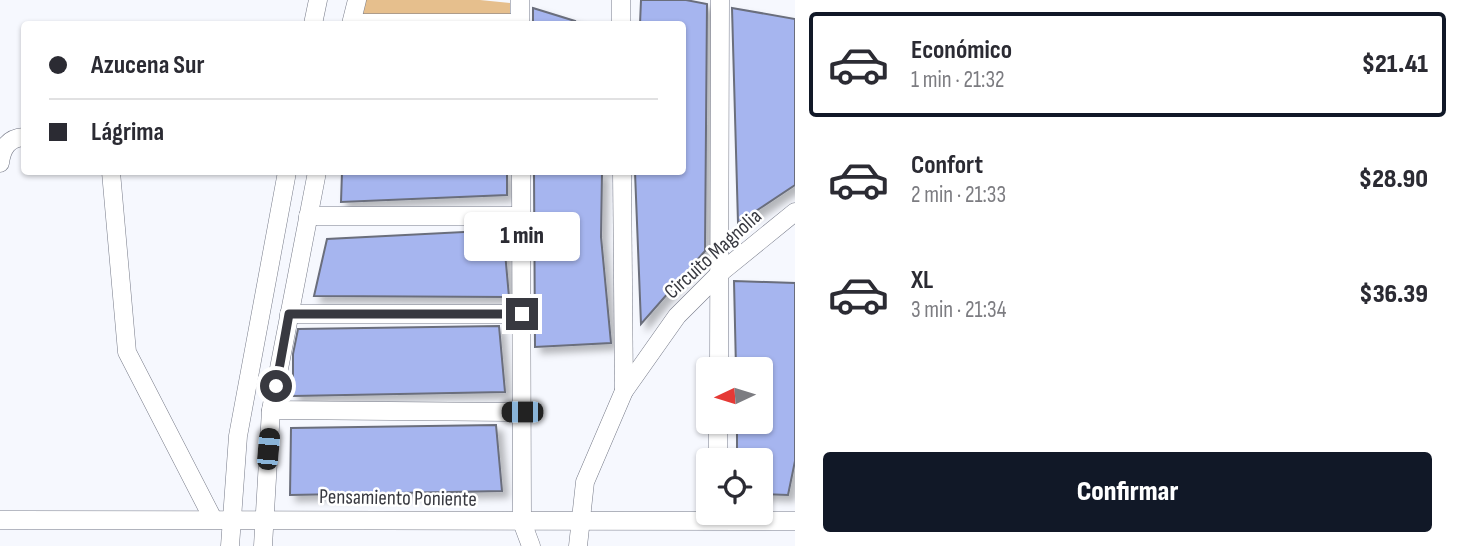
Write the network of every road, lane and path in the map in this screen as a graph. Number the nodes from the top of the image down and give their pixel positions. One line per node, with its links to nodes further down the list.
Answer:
1 (318, 0): 6 (street)
2 (358, 0): 7 (street)
3 (520, 0): 8 (street)
4 (621, 0): 9 (street)
5 (720, 0): 20 (street)
6 (314, 21)
7 (353, 21)
8 (520, 21)
9 (621, 21)
10 (21, 137): 11 (street)
11 (0, 163)
12 (111, 175): 27 (street)
13 (285, 175): 27 (street)
14 (316, 175): 18 (street)
15 (521, 175): 19 (street)
16 (622, 175): 24 (street)
17 (795, 212): 20 (street, Circuito Magnolia)
18 (308, 216): 19 (street); 21 (street)
19 (521, 216): 22 (street)
20 (720, 273): 23 (street); 24 (street, Circuito Magnolia)
21 (289, 314): 22 (street); 25 (street)
22 (522, 314): 26 (street)
23 (719, 357)
24 (624, 391): 32 (street, Circuito Magnolia)
25 (271, 410): 26 (street); 28 (street)
26 (522, 412): 31 (street)
27 (222, 519): 28 (street, Pensamiento Poniente); 29 (street, Pensamiento Poniente); 33 (street)
28 (264, 519): 31 (street, Pensamiento Poniente); 34 (street)
29 (0, 520)
30 (795, 521): 32 (street, Pensamiento Poniente)
31 (522, 522): 32 (street, Pensamiento Poniente); 35 (street)
32 (580, 522): 36 (street, Circuito Magnolia)
33 (230, 546)
34 (263, 546)
35 (531, 546)
36 (578, 546)

